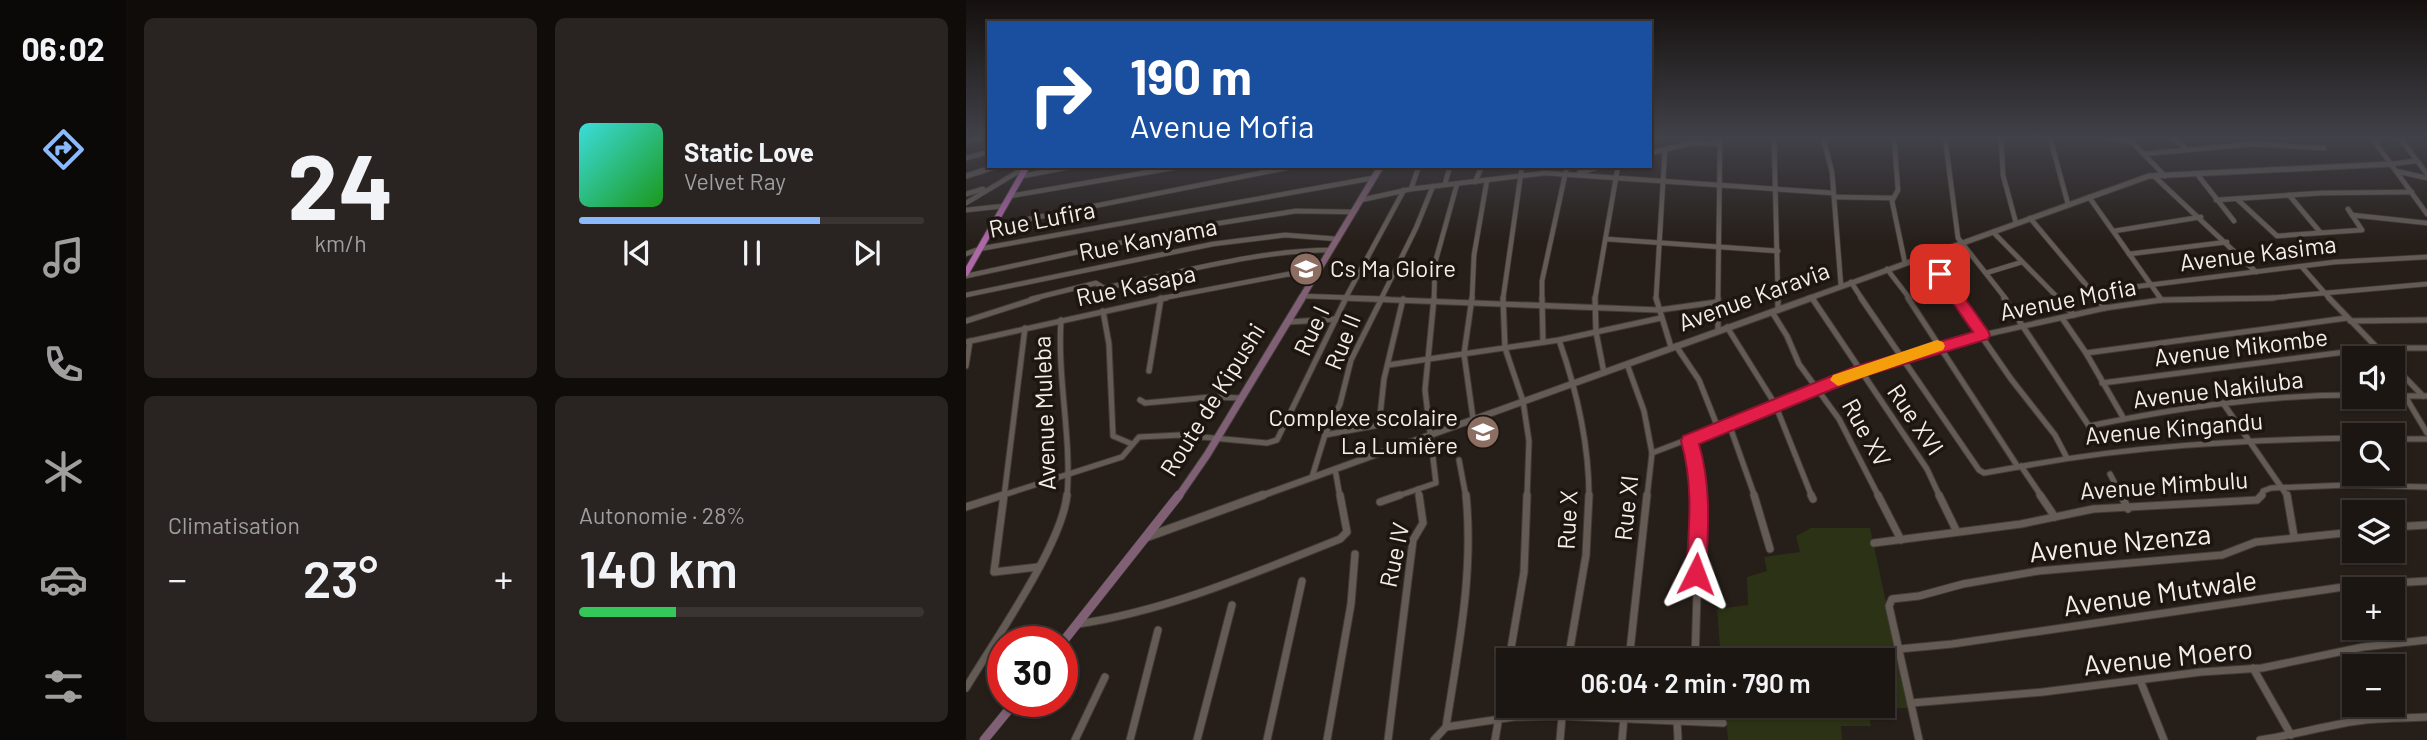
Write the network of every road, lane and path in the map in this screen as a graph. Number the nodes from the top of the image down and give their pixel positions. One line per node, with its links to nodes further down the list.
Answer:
1 (1016, 173): 44 (street)
2 (1024, 173): 29 (highway)
3 (1040, 173): 29 (street)
4 (1146, 173): 52 (street)
5 (1263, 173): 71 (street)
6 (1377, 173): 34 (main road, Route de Kipushi)
7 (1417, 173): 45 (street)
8 (1448, 173): 40 (street)
9 (1479, 173): 39 (street)
10 (1503, 173): 36 (street)
11 (1519, 173): 30 (street)
12 (1565, 173): 27 (street); 30 (street); 114 (street)
13 (1580, 173): 27 (street)
14 (1617, 173): 35 (street)
15 (1664, 173): 38 (street)
16 (1720, 173): 42 (street)
17 (1775, 173): 47 (street)
18 (1832, 173): 50 (street)
19 (1897, 173): 54 (street)
20 (1950, 173): 79 (street)
21 (2003, 173): 69 (street)
22 (2059, 173): 59 (street)
23 (2162, 173): 32 (street)
24 (2225, 173): 28 (street, Avenue Karavia)
25 (2397, 173): 48 (street)
26 (2406, 173): 33 (street)
27 (1575, 174): 35 (street)
28 (2197, 174): 32 (street, Avenue Karavia); 57 (street)
29 (1022, 176): 52 (highway)
30 (1518, 176): 36 (street); 112 (street)
31 (2154, 176): 32 (street, Avenue Karavia); 53 (street, Avenue Karavia); 66 (street)
32 (2165, 176)
33 (2427, 176)
34 (1374, 178): 56 (main road, Route de Kipushi); 81 (street, Rue Lufira)
35 (1616, 178): 38 (street); 76 (street)
36 (1502, 179): 37 (street)
37 (1487, 180): 39 (street); 111 (street)
38 (1664, 180): 42 (street); 77 (street)
39 (1475, 182): 41 (street)
40 (1445, 184): 41 (street); 43 (street)
41 (1457, 184): 110 (street, Rue IV)
42 (1720, 184): 47 (street); 80 (street)
43 (1433, 186): 45 (street); 107 (street, Rue II)
44 (987, 188): 49 (street); 58 (street)
45 (1412, 188): 46 (street)
46 (1404, 190): 56 (street); 104 (street, Rue I)
47 (1775, 190): 50 (street); 83 (street)
48 (2412, 192): 51 (street); 64 (street)
49 (966, 194)
50 (1834, 195): 54 (street); 99 (street)
51 (2290, 195): 55 (street); 74 (street)
52 (1010, 196): 60 (highway)
53 (2089, 197): 59 (street, Avenue Karavia); 72 (street)
54 (1893, 198): 89 (street)
55 (2237, 199): 57 (street); 74 (street)
56 (1361, 200): 63 (main road, Route de Kipushi)
57 (2216, 200): 68 (street)
58 (966, 203)
59 (2067, 204): 67 (street, Avenue Karavia)
60 (1004, 206): 62 (street); 71 (highway)
61 (2348, 209): 65 (street)
62 (966, 210)
63 (1354, 212): 75 (main road, Route de Kipushi); 94 (street)
64 (2427, 214)
65 (2352, 215): 70 (street); 74 (street)
66 (2201, 217): 72 (street); 78 (street)
67 (2030, 218): 69 (street, Avenue Karavia); 100 (street)
68 (2234, 221)
69 (2016, 223): 73 (street, Avenue Karavia)
70 (2427, 223)
71 (993, 226): 81 (highway)
72 (2114, 231): 85 (street)
73 (1993, 232): 79 (street, Avenue Karavia); 88 (street)
74 (2320, 232)
75 (1338, 239): 82 (main road, Route de Kipushi); 102 (street, Rue Kanyama)
76 (1606, 239): 77 (street); 115 (street)
77 (1659, 242): 80 (street); 118 (street)
78 (2227, 242): 85 (street); 92 (street)
79 (1962, 243): 86 (street, Avenue Karavia); 93 (street)
80 (1717, 247): 83 (street); 113 (street)
81 (979, 249): 84 (street, Rue Lufira); 94 (highway)
82 (1331, 250): 95 (main road, Route de Kipushi); 127 (street)
83 (1778, 251): 119 (street)
84 (966, 254)
85 (2129, 254): 97 (street)
86 (1926, 255): 89 (street, Avenue Karavia); 134 (street)
87 (2427, 257): 90 (street, Avenue Kasima)
88 (2022, 262): 93 (street); 120 (street)
89 (1905, 263): 91 (street, Avenue Karavia)
90 (2302, 267): 92 (street, Avenue Kasima); 101 (street)
91 (1887, 269): 96 (street, Avenue Karavia); 139 (street)
92 (2256, 272): 97 (street, Avenue Kasima)
93 (1986, 273): 129 (street)
94 (966, 274)
95 (1315, 276): 103 (main road, Route de Kipushi); 106 (street, Rue Kasapa)
96 (1852, 282): 99 (street, Avenue Karavia); 147 (street)
97 (2150, 285): 100 (street, Avenue Kasima); 109 (street)
98 (2427, 285): 101 (street, Avenue Mofia)
99 (1841, 286): 105 (street, Avenue Karavia)
100 (2093, 292): 116 (street)
101 (2324, 293): 109 (street, Avenue Mofia); 125 (street)
102 (966, 295)
103 (1302, 296): 104 (street); 128 (main road, Route de Kipushi)
104 (1347, 296): 107 (street); 123 (street, Rue I)
105 (1812, 297): 119 (street, Avenue Karavia); 153 (street, Rue XVI)
106 (1161, 298): 117 (street, Rue Kasapa); 152 (street)
107 (1381, 298): 108 (street); 175 (street, Rue II)
108 (1403, 299): 110 (street); 150 (street)
109 (2161, 299): 116 (street, Avenue Mofia)
110 (1434, 300): 111 (street); 148 (street, Rue IV)
111 (1472, 302): 112 (street); 146 (street)
112 (1503, 302): 114 (street); 141 (street)
113 (1717, 302): 118 (street); 132 (street)
114 (1541, 304): 115 (street); 137 (street)
115 (1594, 306): 118 (street); 133 (street)
116 (2105, 308): 120 (street, Avenue Mofia)
117 (1104, 310): 124 (street, Rue Kasapa); 182 (street)
118 (1659, 310): 121 (street)
119 (1775, 311): 130 (street, Avenue Karavia); 158 (street, Rue XV)
120 (2074, 315): 122 (street, Avenue Mofia)
121 (1661, 318): 133 (street); 138 (street)
122 (2062, 318): 129 (street, Avenue Mofia); 145 (street)
123 (1337, 319): 128 (street); 176 (street, Rue I)
124 (1061, 320): 131 (street, Rue Kasapa); 188 (street, Avenue Muleba)
125 (2348, 320): 126 (street); 140 (street); 145 (street)
126 (2427, 320)
127 (966, 321)
128 (1287, 322): 162 (main road, Route de Kipushi)
129 (2024, 326): 134 (street, Avenue Mofia); 171 (street)
130 (1727, 327): 132 (street, Avenue Karavia); 166 (street)
131 (1025, 328): 136 (street, Rue Kasapa); 194 (street)
132 (1718, 331): 138 (street, Avenue Karavia)
133 (1596, 332): 135 (street); 154 (street)
134 (1983, 335): 139 (street, Avenue Mofia); 184 (street)
135 (1559, 340): 137 (street); 156 (street, Rue X)
136 (968, 341): 151 (street)
137 (1543, 342): 141 (street)
138 (1674, 346): 149 (street, Avenue Karavia); 172 (street)
139 (1938, 346): 147 (street, Avenue Mofia); 186 (street)
140 (2375, 346)
141 (1505, 348): 146 (street); 164 (street)
142 (2405, 348): 143 (street, Avenue Mikombe)
143 (2427, 348)
144 (2342, 352): 157 (street, Avenue Mikombe)
145 (2086, 353): 157 (street)
146 (1464, 354): 148 (street); 167 (street)
147 (1903, 357): 153 (street, Avenue Mofia); 186 (street, Avenue Kingandu)
148 (1427, 360): 150 (street); 174 (street, Rue IV)
149 (1627, 364): 154 (street, Avenue Karavia); 183 (street, Rue XI)
150 (1388, 365): 170 (street)
151 (966, 366)
152 (1149, 371)
153 (1860, 371): 158 (street, Avenue Mofia); 202 (street, Rue XVI)
154 (1604, 373): 156 (street, Avenue Karavia)
155 (2405, 376): 161 (street)
156 (1572, 383): 164 (street, Avenue Karavia); 218 (street, Rue X)
157 (2102, 383): 168 (street)
158 (1818, 388): 166 (street, Avenue Mofia); 206 (street, Rue XV)
159 (2342, 395): 165 (street, Avenue Nakiluba)
160 (2405, 396): 161 (street); 173 (street)
161 (2425, 396)
162 (1242, 398): 163 (street); 176 (main road, Route de Kipushi)
163 (1140, 400)
164 (1523, 401): 167 (street, Avenue Karavia); 217 (street)
165 (2222, 403): 168 (street, Avenue Nakiluba); 180 (street)
166 (1775, 404): 169 (street, Avenue Mofia); 195 (street)
167 (1474, 418): 174 (street, Avenue Karavia)
168 (2124, 419): 171 (street, Avenue Nakiluba)
169 (1729, 424): 172 (street, Avenue Mofia); 208 (street)
170 (1379, 425): 175 (street)
171 (2088, 426)
172 (1718, 428): 181 (street, Avenue Mofia)
173 (2427, 433)
174 (1430, 434): 187 (street, Avenue Karavia); 193 (street, Rue IV)
175 (1325, 435): 190 (street, Rue II)
176 (1218, 438): 182 (street); 205 (main road, Route de Kipushi)
177 (2342, 438): 180 (street, Avenue Kingandu)
178 (2405, 439): 179 (street)
179 (2427, 439)
180 (2250, 440): 184 (street, Avenue Kingandu); 192 (street)
181 (1689, 441): 183 (street, Avenue Mofia); 220 (street)
182 (1132, 444): 188 (street)
183 (1652, 453): 219 (street, Rue XI)
184 (2067, 458): 186 (street, Avenue Kingandu)
185 (1459, 460): 238 (street)
186 (2020, 466): 199 (street)
187 (1335, 469): 190 (street, Avenue Karavia); 214 (street)
188 (1069, 473): 194 (street); 210 (street, Avenue Muleba)
189 (2109, 474): 198 (street)
190 (1312, 477): 205 (street, Avenue Karavia)
191 (2427, 487): 192 (street, Avenue Mimbulu)
192 (2283, 488): 198 (street, Avenue Mimbulu); 204 (street)
193 (1419, 489): 196 (street); 247 (street, Rue IV)
194 (1005, 494): 197 (street); 210 (street)
195 (1813, 499)
196 (1380, 502)
197 (966, 506)
198 (2128, 509): 199 (street, Avenue Mimbulu)
199 (2055, 517): 202 (street, Avenue Mimbulu)
200 (2427, 525): 201 (street)
201 (2405, 526)
202 (1957, 531): 206 (street, Avenue Mimbulu)
203 (2342, 534): 204 (street, Avenue Nzenza)
204 (2294, 536): 221 (street, Avenue Nzenza)
205 (1145, 538): 214 (main road, Route de Kipushi)
206 (1901, 540): 207 (street, Avenue Mimbulu)
207 (1874, 543)
208 (1770, 549)
209 (1355, 554): 246 (street)
210 (1038, 567): 225 (street, Avenue Muleba)
211 (1302, 581): 245 (street)
212 (2427, 581): 221 (street, Avenue Mutwale)
213 (1232, 605): 244 (street)
214 (1078, 624)
215 (1158, 630): 243 (street)
216 (2427, 640): 222 (street, Avenue Moero)
217 (1511, 648)
218 (1570, 648)
219 (1630, 648)
220 (1695, 648)
221 (1899, 649): 226 (street)
222 (2253, 668): 224 (street, Avenue Moero); 239 (street)
223 (1105, 677): 242 (street)
224 (2140, 680): 226 (street, Avenue Moero); 254 (street)
225 (966, 688)
226 (1911, 703): 253 (street)
227 (1003, 717): 241 (main road)
228 (1520, 718): 233 (street)
229 (1562, 718): 250 (street)
230 (1624, 718): 234 (street); 251 (street)
231 (1690, 718): 235 (street)
232 (2424, 718): 237 (street); 240 (street)
233 (1499, 719): 238 (street); 249 (street)
234 (1677, 720): 235 (street); 252 (street)
235 (1690, 721): 236 (street)
236 (1723, 723)
237 (2427, 726)
238 (1446, 727): 248 (street)
239 (2291, 735): 240 (street); 255 (street)
240 (2303, 737)
241 (984, 740)
242 (1075, 740)
243 (1130, 740)
244 (1197, 740)
245 (1267, 740)
246 (1326, 740)
247 (1388, 740)
248 (1434, 740)
249 (1495, 740)
250 (1560, 740)
251 (1622, 740)
252 (1678, 740)
253 (1919, 740)
254 (2164, 740)
255 (2260, 740)

